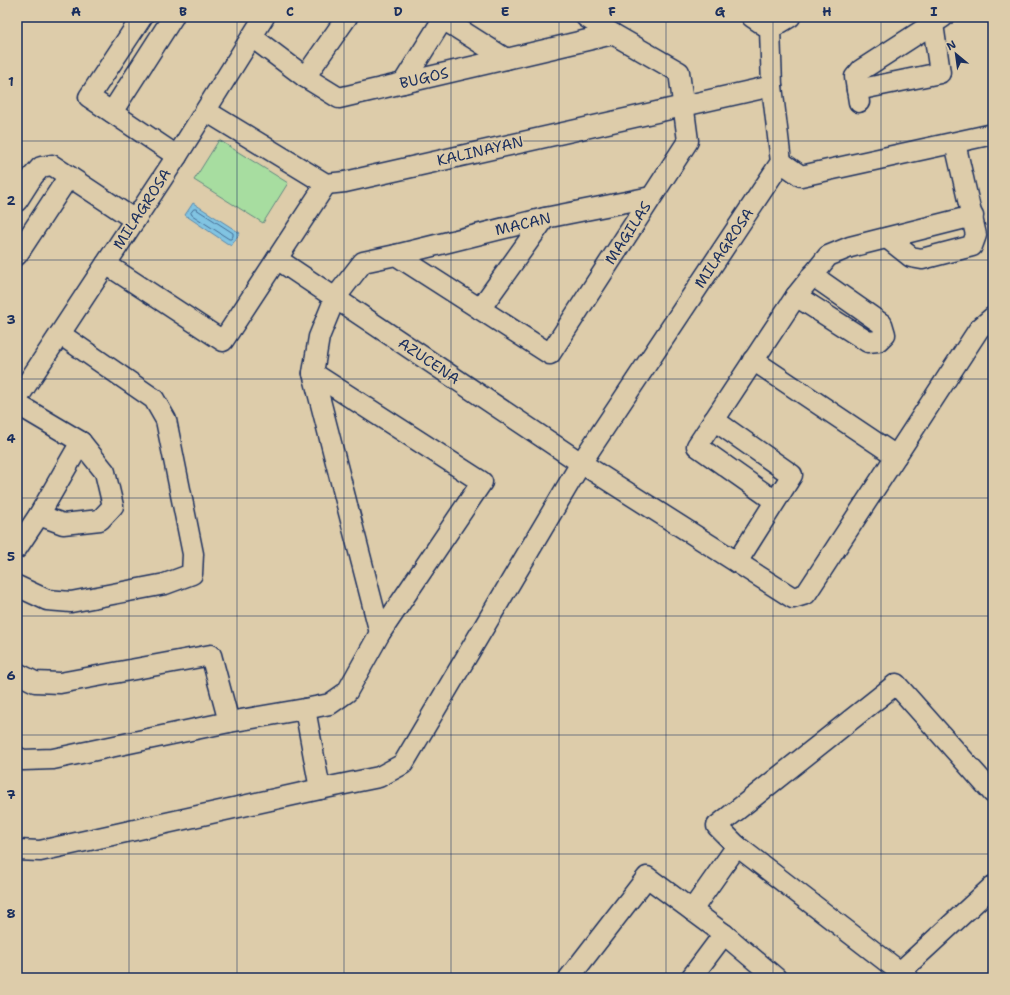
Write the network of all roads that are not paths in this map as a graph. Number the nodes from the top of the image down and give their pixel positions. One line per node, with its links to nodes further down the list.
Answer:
1 (142, 17): 18 (street)
2 (173, 17): 18 (street)
3 (264, 17): 11 (street, MILAGROSA)
4 (347, 17): 13 (street)
5 (586, 17): 10 (street)
6 (752, 17): 9 (street)
7 (790, 17): 9 (street)
8 (938, 20): 8 (street)
9 (770, 29): 15 (street)
10 (614, 34): 12 (street, BUGOS); 16 (street, MAGILAS)
11 (252, 37): 13 (street, BUGOS); 17 (street, MILAGROSA)
12 (506, 59): 14 (street, BUGOS); 14 (street)
13 (305, 77): 14 (street, BUGOS)
14 (403, 83)
15 (772, 86): 16 (street, KALINAYAN); 22 (street)
16 (684, 105): 24 (street, KALINAYAN); 25 (street, MAGILAS)
17 (206, 111): 21 (street, MILAGROSA); 24 (street)
18 (112, 112): 21 (street)
19 (993, 134): 20 (street)
20 (955, 143): 22 (street); 27 (street)
21 (177, 156): 29 (street, MILAGROSA)
22 (782, 162): 48 (street, MILAGROSA)
23 (69, 176): 26 (street); 29 (street); 31 (street)
24 (326, 184): 33 (street)
25 (651, 197): 28 (street, MACAN); 38 (street, MAGILAS)
26 (17, 201)
27 (973, 216): 30 (street); 30 (street)
28 (546, 218): 32 (street, MACAN); 38 (street)
29 (135, 220): 34 (street, MILAGROSA)
30 (887, 238): 35 (street)
31 (17, 255)
32 (396, 255): 37 (street, MACAN); 38 (street)
33 (277, 259): 34 (street); 37 (street, AZUCENA)
34 (106, 264): 40 (street, MILAGROSA)
35 (812, 275): 36 (street); 36 (street)
36 (796, 296): 41 (street)
37 (335, 298): 42 (street, MACAN); 48 (street, AZUCENA)
38 (480, 309)
39 (993, 317): 47 (street, AZUCENA)
40 (60, 334): 43 (street, MILAGROSA); 53 (street)
41 (753, 360): 45 (street); 47 (street)
42 (313, 373): 54 (street); 54 (street)
43 (17, 399)
44 (17, 404): 46 (street)
45 (714, 420): 49 (street); 49 (street)
46 (81, 442): 50 (street); 50 (street)
47 (896, 456): 52 (street, AZUCENA)
48 (581, 463): 52 (street, AZUCENA); 59 (street, MILAGROSA)
49 (775, 501): 52 (street)
50 (39, 515): 51 (street)
51 (17, 548)
52 (737, 562)
53 (17, 586)
54 (380, 633): 56 (street)
55 (17, 673): 57 (street)
56 (305, 709): 57 (street); 59 (street)
57 (229, 722): 58 (street)
58 (17, 757)
59 (320, 789): 62 (street, MILAGROSA)
60 (993, 793): 61 (street)
61 (737, 846): 64 (street); 66 (street)
62 (17, 850)
63 (993, 886): 66 (street)
64 (692, 910): 65 (street); 67 (street)
65 (724, 934): 68 (street); 69 (street)
66 (904, 975)
67 (569, 978)
68 (691, 978)
69 (776, 978)

